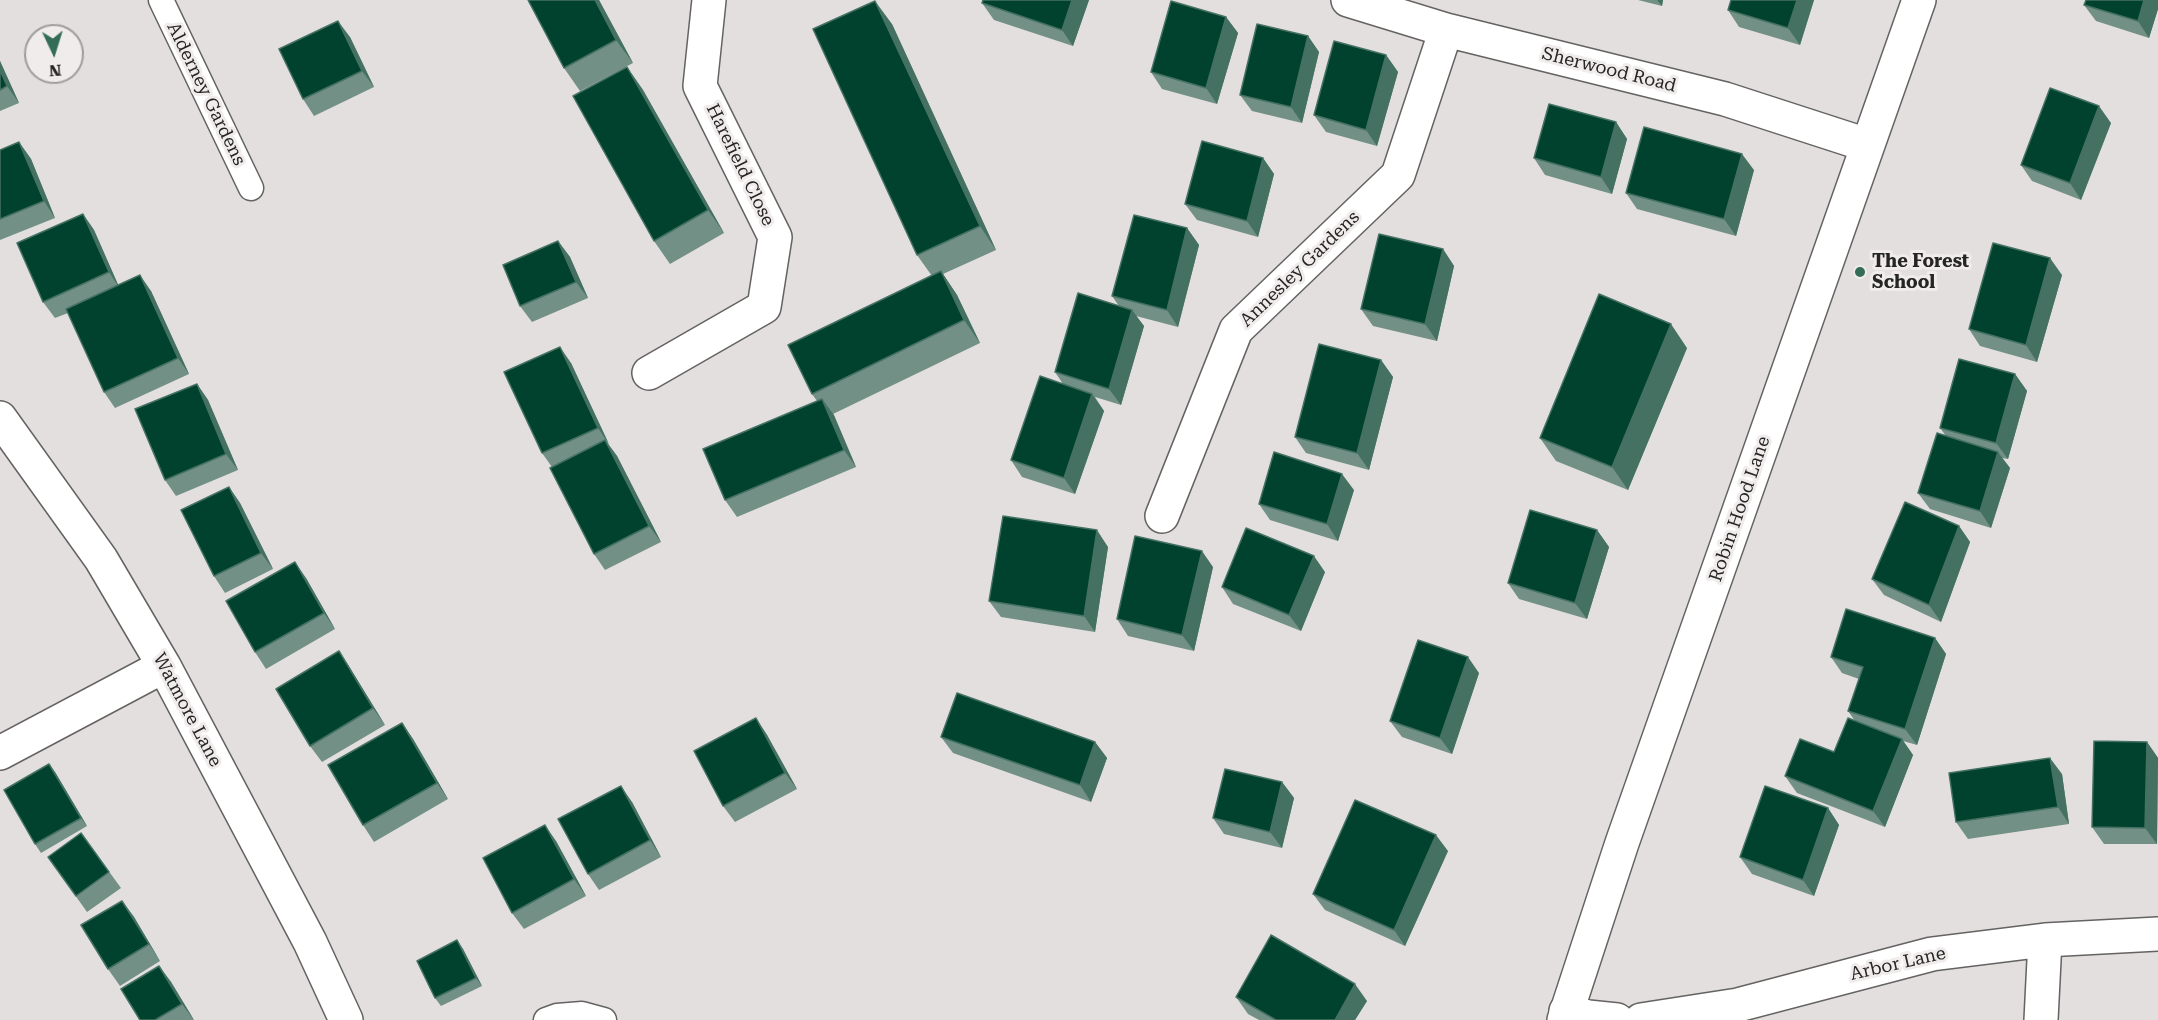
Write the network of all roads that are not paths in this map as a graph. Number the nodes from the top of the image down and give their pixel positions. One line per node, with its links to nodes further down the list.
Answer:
1 (161, 0): 7 (lane, Alderney Gardens)
2 (709, 0): 8 (street, Harefield Close)
3 (1348, 0): 5 (street, Sherwood Road)
4 (1919, 0): 6 (street, Robin Hood Lane)
5 (1446, 30): 6 (street, Sherwood Road); 10 (street, Annesley Gardens)
6 (1867, 145): 15 (street, Robin Hood Lane)
7 (251, 188)
8 (649, 373)
9 (0, 418): 11 (street, Watmore Lane)
10 (1162, 516)
11 (164, 666): 12 (street); 16 (street, Watmore Lane)
12 (0, 753)
13 (2158, 934): 14 (street, Arbor Lane)
14 (2045, 940): 20 (street, Arbor Lane); 21 (street)
15 (1565, 1016): 19 (street)
16 (346, 1020)
17 (546, 1020): 18 (lane)
18 (604, 1020)
19 (1617, 1020)
20 (1641, 1020)
21 (2042, 1020)

